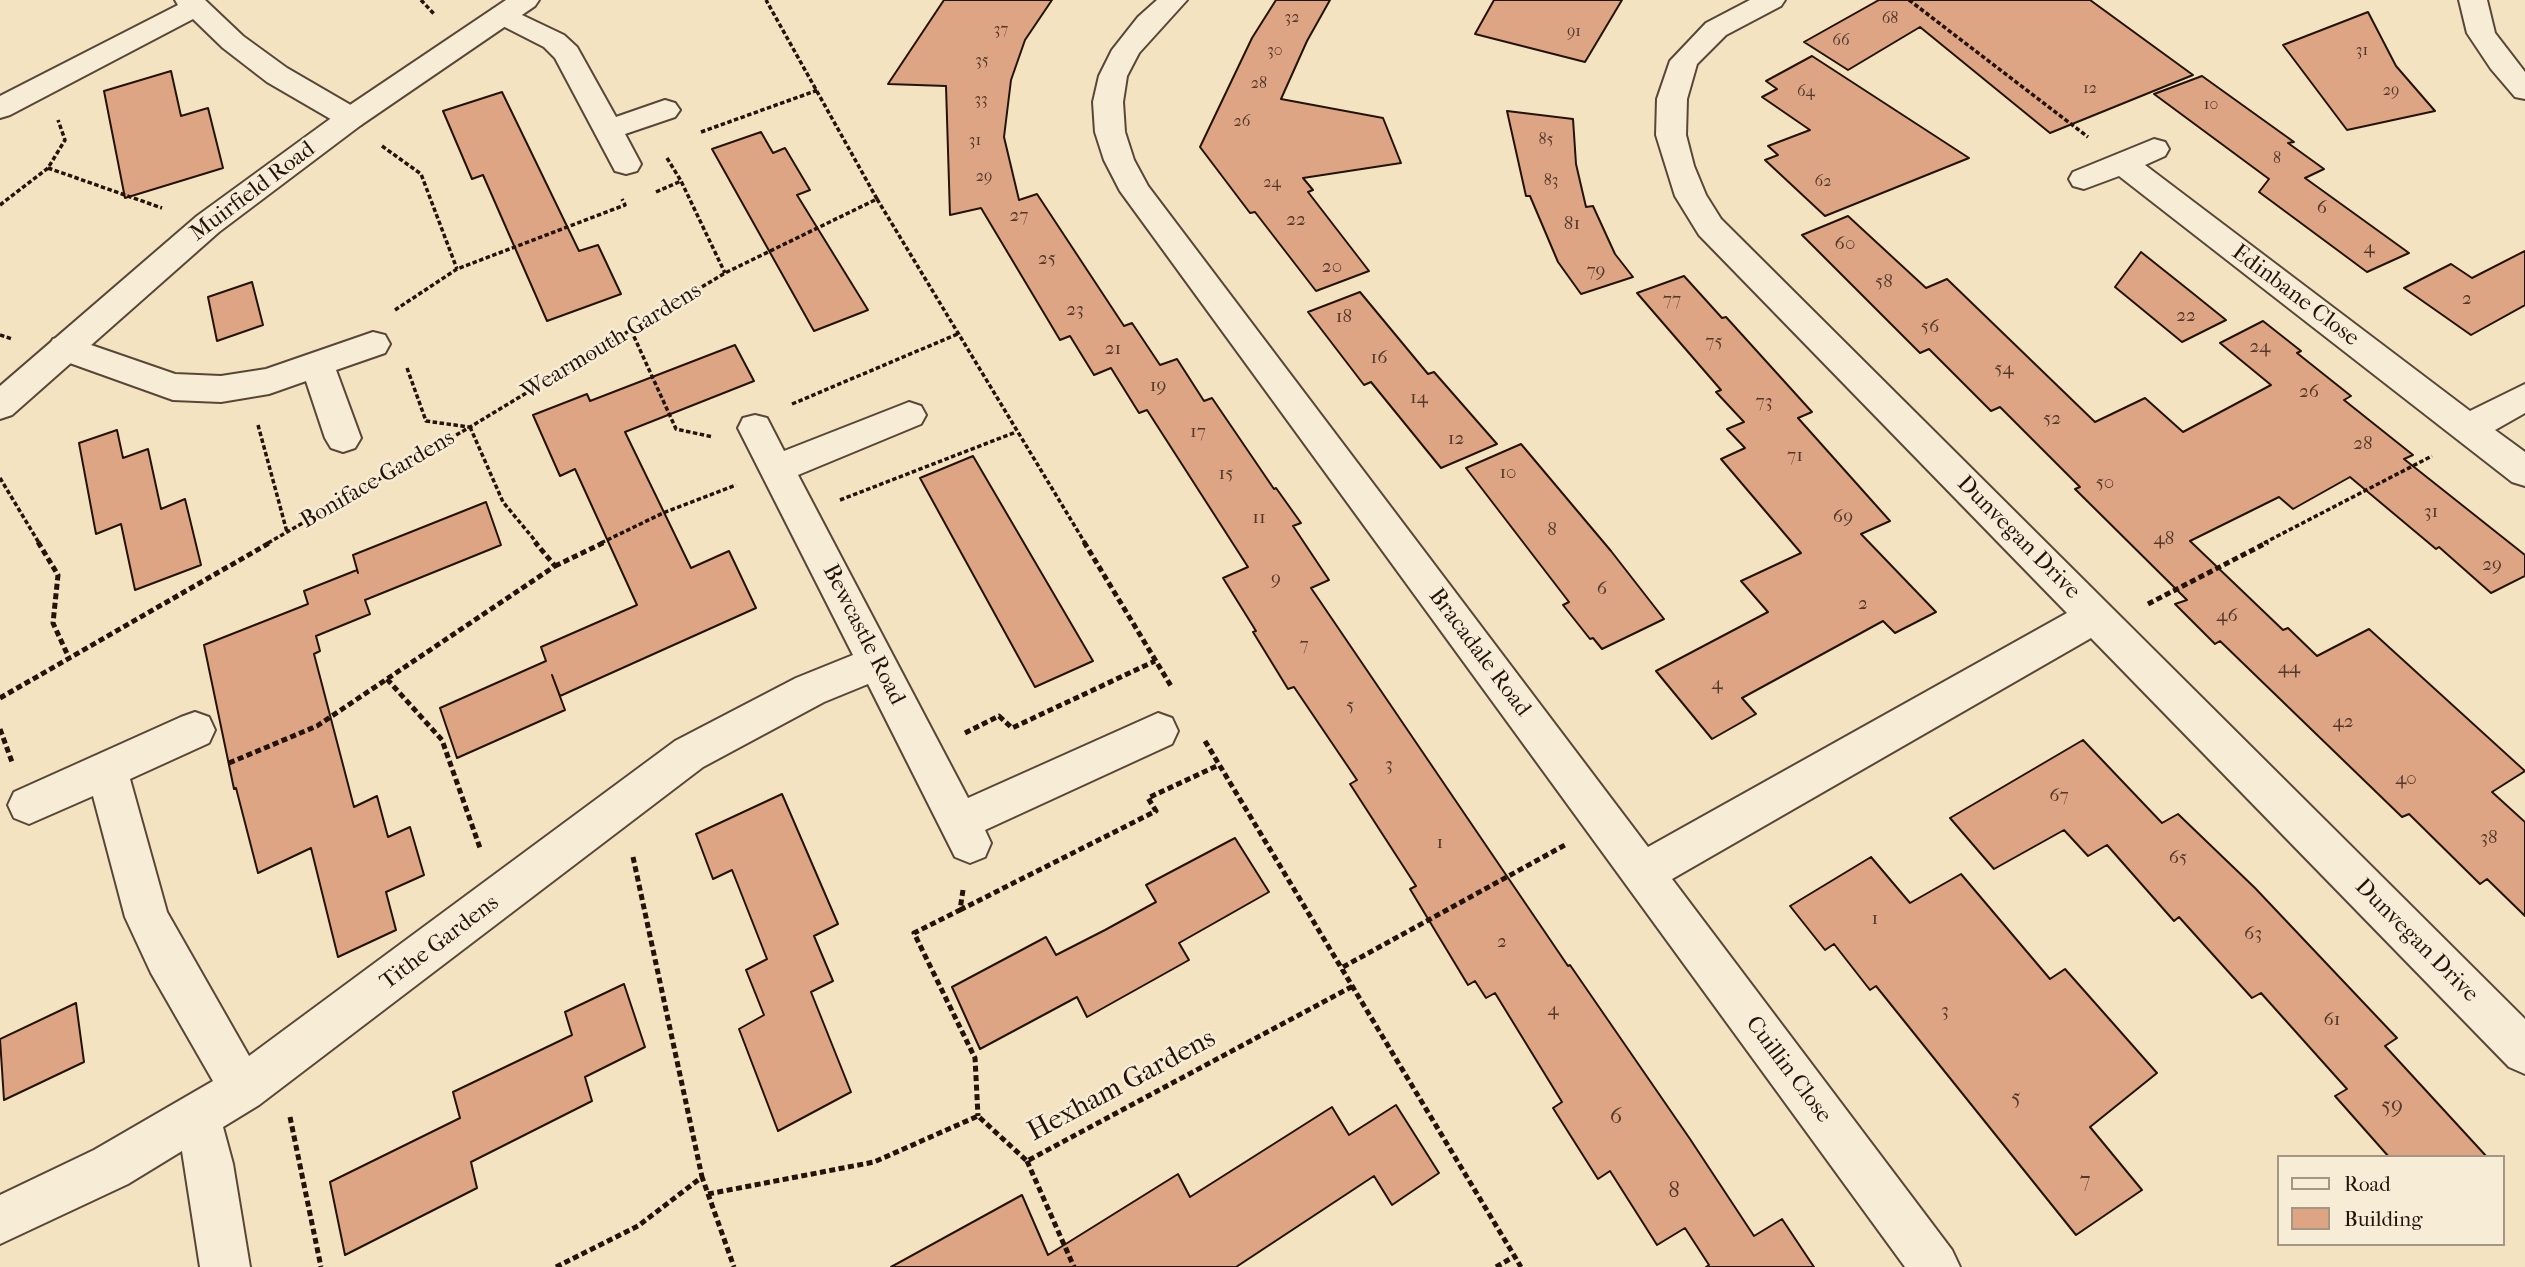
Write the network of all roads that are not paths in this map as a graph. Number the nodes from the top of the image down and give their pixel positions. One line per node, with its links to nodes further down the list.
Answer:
1 (1173, 0): 32 (street, Bracadale Road)
2 (1771, 0): 26 (street, Dunvegan Drive)
3 (2473, 0): 6 (street)
4 (192, 4): 7 (street); 9 (street)
5 (514, 7): 9 (street, Muirfield Road); 10 (street)
6 (2525, 90)
7 (0, 108)
8 (665, 110): 10 (street)
9 (351, 118): 16 (street, Muirfield Road)
10 (607, 130): 13 (street)
11 (2154, 149): 12 (street)
12 (2122, 163): 14 (street); 22 (street, Edinbane Close)
13 (628, 168)
14 (2084, 180)
15 (373, 344): 17 (street)
16 (65, 348): 17 (street); 19 (street, Muirfield Road)
17 (317, 363): 23 (street)
18 (2525, 397): 22 (street)
19 (0, 406)
20 (909, 415): 24 (street)
21 (755, 428): 24 (street, Bewcastle Road)
22 (2468, 429): 25 (street, Edinbane Close)
23 (343, 438)
24 (776, 469): 27 (street, Bewcastle Road)
25 (2525, 472)
26 (2095, 616): 32 (street); 33 (street, Dunvegan Drive)
27 (877, 663): 29 (street, Bewcastle Road); 34 (street, Tithe Gardens)
28 (195, 730): 30 (street)
29 (1158, 731)
30 (107, 770): 31 (street); 34 (street)
31 (29, 805)
32 (1642, 873): 38 (street, Cuillin Close)
33 (2525, 1051)
34 (243, 1089): 35 (street, Tithe Gardens)
35 (197, 1118): 36 (street, Tithe Gardens); 37 (street)
36 (0, 1220)
37 (225, 1267)
38 (1935, 1267)

